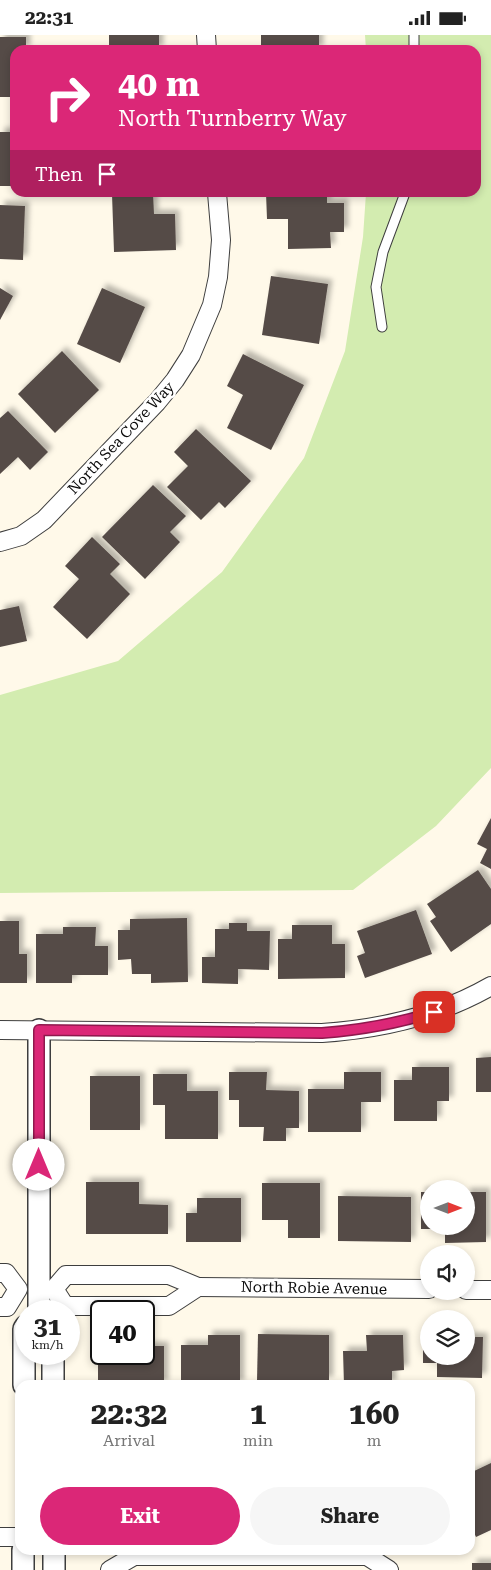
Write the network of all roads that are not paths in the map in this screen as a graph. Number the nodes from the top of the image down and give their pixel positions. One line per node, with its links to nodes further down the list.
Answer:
1 (217, 197): 4 (street, North Sea Cove Way)
2 (403, 197): 3 (lane)
3 (382, 327)
4 (0, 542)
5 (491, 985): 7 (street)
6 (0, 1030): 7 (street)
7 (39, 1030): 13 (street)
8 (0, 1273): 13 (street)
9 (198, 1287): 10 (street, North Robie Avenue); 13 (street, North Robie Avenue); 15 (street)
10 (420, 1289)
11 (475, 1290): 12 (street)
12 (491, 1290)
13 (38, 1300)
14 (15, 1305): 16 (street, North Robie Avenue)
15 (80, 1306)
16 (0, 1307)
17 (24, 1365): 19 (street)
18 (53, 1365): 20 (street)
19 (24, 1380)
20 (53, 1380)
21 (0, 1537): 22 (street)
22 (15, 1537)
23 (23, 1555): 27 (street)
24 (54, 1555): 28 (street)
25 (127, 1555): 29 (street)
26 (288, 1555): 30 (street)
27 (23, 1570)
28 (54, 1570)
29 (110, 1570)
30 (389, 1570)

